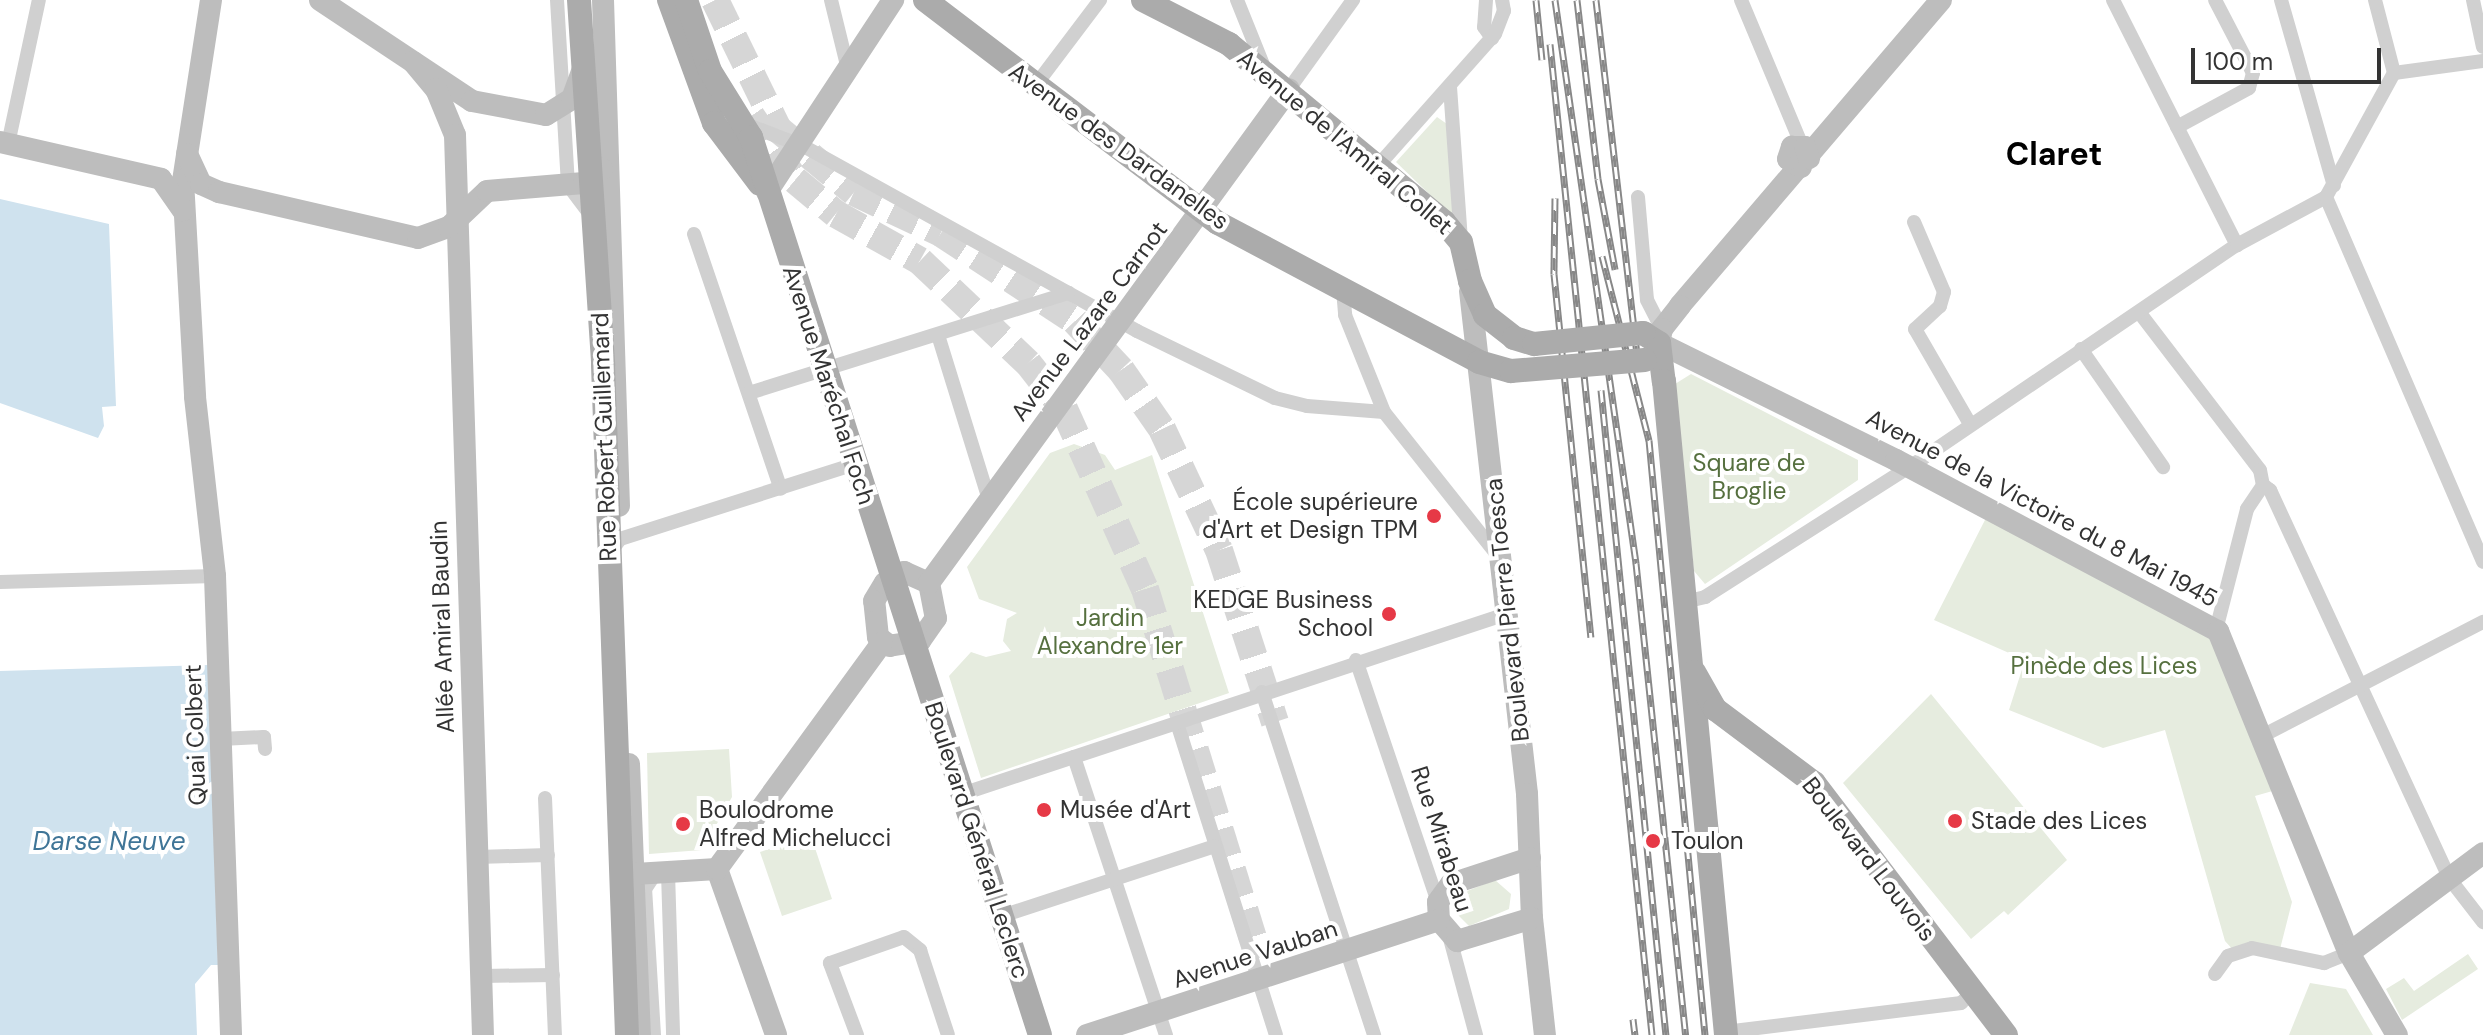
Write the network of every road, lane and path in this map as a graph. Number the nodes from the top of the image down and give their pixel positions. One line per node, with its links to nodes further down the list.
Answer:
1 (39, 0): 39 (street)
2 (211, 0): 41 (street)
3 (320, 0): 28 (street)
4 (557, 0): 36 (street)
5 (579, 0): 30 (main road, Rue Robert Guillemard)
6 (603, 0): 44 (street, Rue Robert Guillemard)
7 (669, 0): 48 (main road)
8 (686, 0): 37 (main road, Avenue Maréchal Foch)
9 (831, 0): 29 (street)
10 (893, 0): 29 (street)
11 (925, 0): 33 (main road, Avenue des Dardanelles)
12 (1100, 0): 33 (street)
13 (1143, 0): 31 (main road, Avenue de l'Amiral Collet)
14 (1237, 0): 31 (street)
15 (1353, 0): 35 (street)
16 (1486, 0): 25 (street)
17 (1502, 0): 25 (street)
18 (1741, 0): 42 (street)
19 (2113, 0): 38 (street)
20 (2215, 0): 38 (street)
21 (2281, 0): 46 (street)
22 (2375, 0): 32 (street)
23 (2473, 0): 26 (street)
24 (1936, 1): 42 (street)
25 (1492, 38): 34 (street)
26 (2483, 47)
27 (2483, 61): 32 (street)
28 (413, 62): 36 (street); 52 (street, Allée Amiral Baudin)
29 (847, 65): 40 (street)
30 (582, 69): 36 (street); 44 (main road, Rue Robert Guillemard)
31 (1266, 73): 35 (main road, Avenue de l'Amiral Collet)
32 (2394, 73): 46 (street)
33 (1035, 86): 50 (main road, Avenue des Dardanelles)
34 (1450, 87): 43 (street); 55 (street)
35 (1289, 89): 43 (main road, Avenue de l'Amiral Collet); 50 (street, Avenue Lazare Carnot)
36 (563, 106): 44 (street)
37 (742, 123): 40 (street); 48 (main road, Avenue Maréchal Foch)
38 (2177, 127): 56 (street)
39 (4, 143): 45 (street)
40 (796, 143): 48 (street); 59 (street)
41 (187, 154): 45 (street); 47 (street)
42 (1799, 154): 63 (street)
43 (1376, 168): 55 (main road, Avenue de l'Amiral Collet)
44 (578, 179): 52 (street); 76 (main road, Rue Robert Guillemard); 76 (street, Rue Robert Guillemard)
45 (172, 182): 47 (street); 51 (street)
46 (2330, 191): 56 (street); 78 (street)
47 (219, 192): 51 (street); 52 (street)
48 (767, 192): 66 (main road, Avenue Maréchal Foch)
49 (1638, 197): 63 (street)
50 (1202, 212): 58 (main road, Avenue des Dardanelles); 61 (street, Avenue Lazare Carnot)
51 (185, 214): 79 (street, Quai Colbert)
52 (459, 218): 103 (street, Allée Amiral Baudin)
53 (1914, 222): 69 (street)
54 (694, 234): 67 (street)
55 (1461, 242): 57 (main road)
56 (2237, 245): 60 (street)
57 (1470, 281): 65 (street); 65 (main road)
58 (1343, 290): 65 (main road, Avenue des Dardanelles); 68 (street)
59 (1069, 293): 61 (street); 62 (street)
60 (2139, 312): 64 (street); 73 (street)
61 (1119, 321): 68 (street); 75 (street, Avenue Lazare Carnot)
62 (938, 335): 66 (street); 75 (street)
63 (1650, 342): 65 (main road); 71 (street, Avenue de la Victoire du 8 Mai 1945); 83 (main road)
64 (2081, 349): 69 (street); 72 (street)
65 (1501, 359): 77 (street, Boulevard Pierre Toesca)
66 (825, 370): 67 (street); 70 (main road, Avenue Maréchal Foch)
67 (749, 393): 74 (street)
68 (1384, 412): 77 (street)
69 (1970, 424): 71 (street)
70 (855, 464): 74 (street); 80 (main road, Avenue Maréchal Foch)
71 (1909, 467): 83 (street); 86 (street, Avenue de la Victoire du 8 Mai 1945)
72 (2163, 467)
73 (2263, 485): 86 (street); 91 (street)
74 (781, 489): 76 (street)
75 (989, 500): 82 (street, Avenue Lazare Carnot)
76 (613, 540): 106 (street, Rue Robert Guillemard); 106 (main road, Rue Robert Guillemard)
77 (1502, 560): 84 (street, Boulevard Pierre Toesca)
78 (2483, 562)
79 (215, 576): 81 (street); 95 (street, Quai Colbert)
80 (892, 578): 82 (street); 87 (street); 88 (main road, Avenue Maréchal Foch)
81 (0, 582)
82 (929, 583): 88 (street)
83 (1684, 602): 90 (main road)
84 (1509, 613): 89 (street); 104 (street, Boulevard Pierre Toesca)
85 (2483, 622): 91 (street)
86 (2216, 630): 94 (street, Avenue de la Victoire du 8 Mai 1945)
87 (882, 643): 88 (street); 105 (street)
88 (914, 645): 98 (main road, Boulevard Général Leclerc)
89 (1356, 660): 92 (street); 111 (street, Rue Mirabeau)
90 (1690, 663): 119 (main road, Boulevard Louvois); 122 (main road)
91 (2359, 687): 94 (street); 107 (street)
92 (1262, 692): 93 (street); 113 (street)
93 (1177, 723): 97 (street); 100 (street)
94 (2262, 736): 114 (street, Avenue de la Victoire du 8 Mai 1945)
95 (221, 739): 96 (street); 123 (street, Quai Colbert)
96 (265, 749)
97 (1074, 757): 98 (street); 108 (street)
98 (962, 794): 109 (main road, Boulevard Général Leclerc)
99 (545, 798): 102 (street)
100 (1215, 846): 108 (street); 118 (street)
101 (2483, 853): 107 (street)
102 (548, 855): 103 (street); 116 (street)
103 (477, 857): 117 (street, Allée Amiral Baudin)
104 (1530, 858): 110 (street, Boulevard Pierre Toesca); 111 (street)
105 (717, 869): 106 (street); 128 (street)
106 (645, 874): 121 (street); 121 (main road); 126 (street); 127 (street)
107 (2449, 878): 112 (street); 114 (street)
108 (1115, 880): 109 (street); 120 (street)
109 (1002, 916): 131 (main road, Boulevard Général Leclerc)
110 (1532, 918): 111 (street); 137 (street, Boulevard Pierre Toesca)
111 (1442, 919): 113 (street, Avenue Vauban); 136 (street, Rue Mirabeau)
112 (2483, 922)
113 (1347, 951): 118 (street, Avenue Vauban); 135 (street)
114 (2349, 953): 115 (street); 139 (street, Avenue de la Victoire du 8 Mai 1945)
115 (2215, 974)
116 (553, 975): 117 (street); 125 (street)
117 (482, 976): 124 (street, Allée Amiral Baudin)
118 (1260, 981): 120 (street, Avenue Vauban); 134 (street)
119 (1973, 992): 122 (street); 138 (main road, Boulevard Louvois)
120 (1159, 1013): 132 (street, Avenue Vauban); 133 (street)
121 (631, 1032)
122 (1726, 1033)
123 (231, 1035)
124 (483, 1035)
125 (555, 1035)
126 (654, 1035)
127 (673, 1035)
128 (776, 1035)
129 (855, 1035): 130 (street)
130 (948, 1035)
131 (1040, 1035)
132 (1087, 1035)
133 (1166, 1035)
134 (1276, 1035)
135 (1374, 1035)
136 (1476, 1035)
137 (1545, 1035)
138 (2006, 1035)
139 (2397, 1035)

